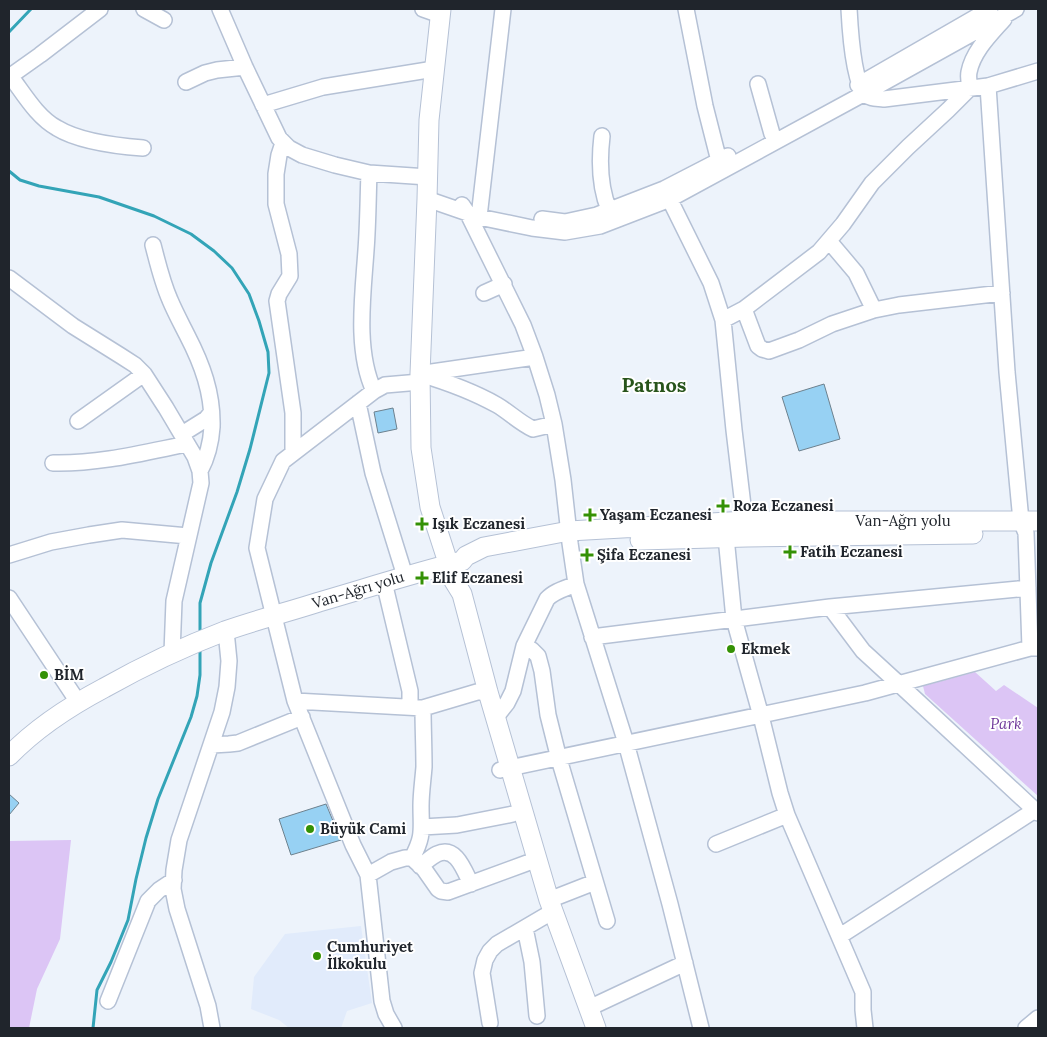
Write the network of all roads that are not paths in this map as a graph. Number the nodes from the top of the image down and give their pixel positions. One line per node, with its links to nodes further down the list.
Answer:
1 (100, 9): 15 (street)
2 (144, 9): 10 (street)
3 (220, 9): 11 (street)
4 (503, 9): 33 (street)
5 (686, 9): 27 (street)
6 (849, 9): 20 (street)
7 (990, 9): 13 (street)
8 (1013, 10): 13 (street); 19 (street)
9 (435, 11): 12 (main road)
10 (164, 20)
11 (245, 67): 16 (street); 22 (street)
12 (434, 69): 22 (street); 29 (main road)
13 (896, 69): 20 (street); 21 (street)
14 (1038, 71): 18 (street)
15 (10, 77): 26 (street)
16 (186, 82)
17 (758, 84): 23 (street)
18 (988, 86): 19 (street); 39 (street)
19 (970, 88): 21 (street); 34 (street)
20 (862, 89): 21 (street); 23 (street); 27 (street)
21 (904, 97)
22 (263, 105): 25 (street)
23 (772, 134): 27 (street)
24 (602, 136): 32 (street)
25 (283, 143): 28 (street); 52 (street)
26 (143, 148)
27 (720, 166): 30 (street)
28 (369, 173): 29 (street); 46 (street)
29 (428, 177): 31 (main road)
30 (667, 194): 32 (street); 33 (street); 42 (street)
31 (427, 199): 33 (street); 45 (main road)
32 (609, 210): 33 (street)
33 (472, 211): 37 (street)
34 (830, 241): 40 (street); 41 (street)
35 (153, 245): 48 (street)
36 (9, 278): 44 (street)
37 (504, 284): 38 (street); 43 (street)
38 (484, 293)
39 (1002, 294): 41 (street); 55 (street)
40 (744, 309): 41 (street); 42 (street)
41 (874, 310)
42 (723, 320): 56 (street)
43 (535, 357): 45 (street); 50 (street)
44 (144, 374): 49 (street); 51 (street)
45 (420, 378): 46 (street); 50 (street); 61 (main road)
46 (374, 391): 47 (street)
47 (358, 403): 52 (street); 62 (street)
48 (212, 413): 51 (street); 54 (street)
49 (78, 421)
50 (554, 424): 58 (street)
51 (184, 439): 53 (street); 54 (street)
52 (293, 453): 68 (street)
53 (53, 463)
54 (200, 471): 57 (street)
55 (1031, 527): 56 (main road, Van-Ağrı yolu); 65 (street)
56 (746, 529): 58 (main road, Van-Ağrı yolu); 59 (main road)
57 (188, 536): 60 (street); 74 (street)
58 (569, 537): 59 (main road); 61 (main road, Van-Ağrı yolu); 64 (street)
59 (726, 537): 69 (street)
60 (9, 555)
61 (454, 569): 62 (main road, Van-Ağrı yolu); 76 (main road)
62 (405, 576): 63 (main road, Van-Ağrı yolu)
63 (384, 582): 68 (main road, Van-Ağrı yolu); 79 (street)
64 (576, 584): 71 (street); 72 (street)
65 (1028, 588): 67 (street); 73 (street)
66 (9, 598): 78 (street)
67 (830, 607): 69 (street); 75 (street)
68 (274, 616): 70 (main road, Van-Ağrı yolu); 77 (street)
69 (734, 619): 71 (street); 80 (street)
70 (226, 631): 74 (main road, Van-Ağrı yolu); 84 (street)
71 (592, 637): 83 (street)
72 (524, 646): 82 (street); 86 (street)
73 (1034, 648): 75 (street)
74 (172, 653): 78 (main road, Van-Ağrı yolu)
75 (900, 684): 80 (street); 88 (street)
76 (483, 692): 79 (street); 82 (main road); 87 (main road)
77 (295, 701): 79 (street); 81 (street)
78 (78, 702): 85 (main road, Van-Ağrı yolu)
79 (416, 708): 91 (street)
80 (761, 716): 83 (street); 90 (street)
81 (302, 717): 84 (street); 95 (street)
82 (496, 718): 87 (main road)
83 (626, 743): 86 (street); 103 (street)
84 (212, 745): 96 (street)
85 (9, 756)
86 (559, 759): 87 (street); 97 (street)
87 (505, 769): 89 (main road); 99 (main road)
88 (1036, 812): 102 (street)
89 (513, 814): 91 (street); 94 (main road)
90 (787, 814): 92 (street); 102 (street)
91 (422, 827): 93 (street)
92 (716, 844)
93 (416, 862): 95 (street); 98 (street); 98 (street)
94 (527, 863): 98 (street); 99 (main road)
95 (368, 875): 110 (street)
96 (174, 880): 104 (street); 109 (street)
97 (595, 882): 99 (street); 100 (street)
98 (471, 884)
99 (547, 908): 101 (street); 105 (main road); 111 (main road)
100 (607, 921)
101 (525, 928): 106 (street); 108 (street)
102 (840, 936): 114 (street)
103 (685, 963): 105 (street); 113 (street)
104 (108, 1001)
105 (589, 1008): 112 (main road)
106 (538, 1016)
107 (1038, 1018): 115 (street)
108 (490, 1023)
109 (212, 1028)
110 (394, 1028)
111 (587, 1028)
112 (596, 1028)
113 (701, 1028)
114 (866, 1028)
115 (1026, 1028)

